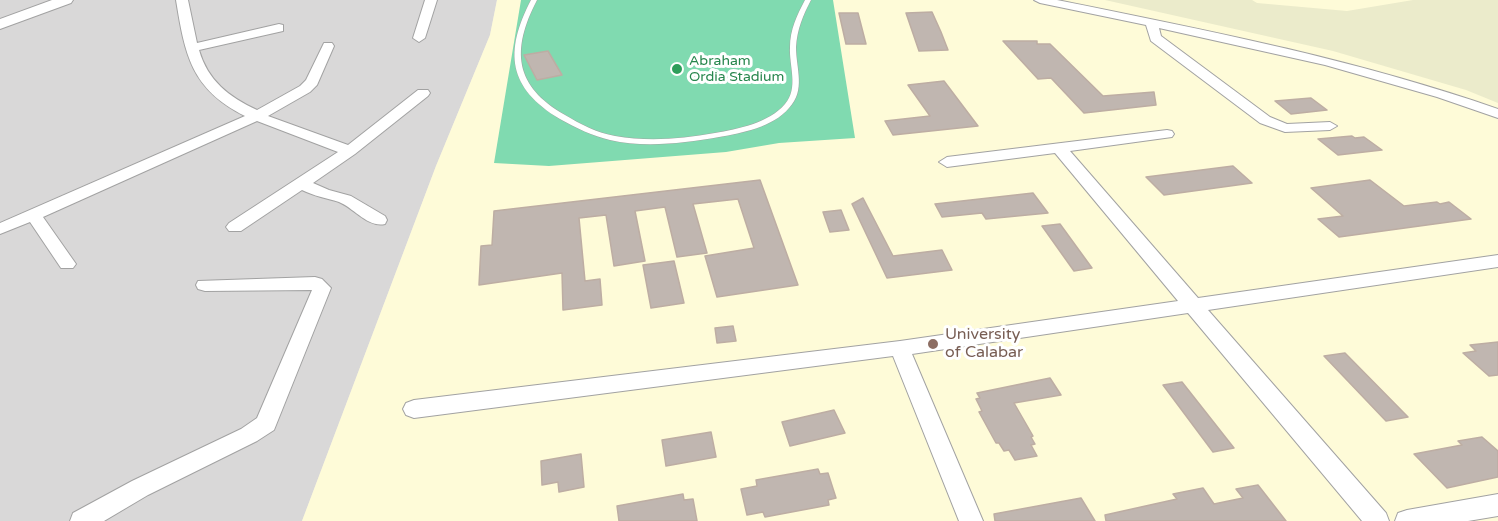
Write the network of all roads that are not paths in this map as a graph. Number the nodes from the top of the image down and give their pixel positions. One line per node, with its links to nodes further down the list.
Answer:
1 (66, 0): 7 (street)
2 (182, 0): 12 (street)
3 (431, 0): 10 (street)
4 (534, 0): 5 (lane)
5 (808, 0)
6 (1040, 0): 8 (street)
7 (0, 24)
8 (1152, 24): 14 (street); 16 (street)
9 (279, 28): 12 (street)
10 (419, 38)
11 (328, 46): 15 (street)
12 (192, 48): 15 (street)
13 (423, 93): 19 (street)
14 (1498, 114)
15 (257, 116): 19 (street); 22 (street)
16 (1330, 126)
17 (1167, 134): 18 (street)
18 (1059, 148): 20 (street); 29 (street)
19 (350, 151): 21 (street)
20 (947, 162)
21 (303, 184): 23 (street); 24 (street)
22 (33, 215): 25 (street); 27 (street)
23 (379, 220)
24 (235, 227)
25 (0, 229)
26 (1498, 261): 29 (street)
27 (67, 264)
28 (206, 285): 33 (street)
29 (1193, 306): 30 (street); 35 (street)
30 (900, 348): 31 (street); 34 (street)
31 (414, 409)
32 (1498, 505): 36 (street)
33 (82, 521)
34 (971, 521)
35 (1377, 521)
36 (1407, 521)

